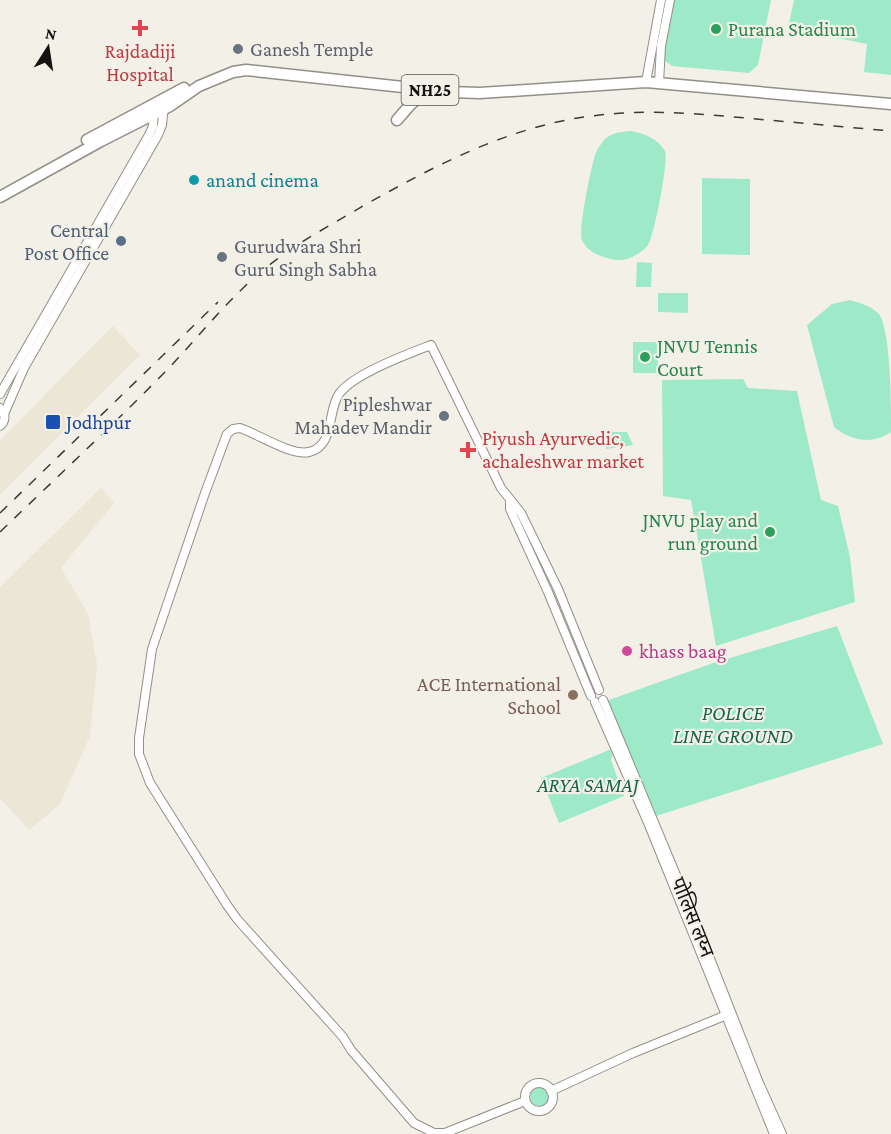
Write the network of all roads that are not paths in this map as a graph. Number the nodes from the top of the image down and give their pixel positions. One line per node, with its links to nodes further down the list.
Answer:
1 (661, 0): 3 (street)
2 (670, 0): 3 (street)
3 (653, 79): 4 (main road, NH25); 5 (main road, NH25); 6 (main road, NH25); 7 (main road, NH25)
4 (428, 90): 7 (main road, NH25); 8 (main road)
5 (891, 98)
6 (891, 104)
7 (159, 107): 9 (main road, NH25); 10 (main road, NH25); 11 (street); 12 (street)
8 (397, 120)
9 (0, 189)
10 (0, 197)
11 (0, 394)
12 (2, 411): 13 (street)
13 (0, 426)
14 (510, 501): 15 (street); 15 (street); 18 (street)
15 (596, 699): 16 (street)
16 (729, 1014): 17 (street); 19 (street); 20 (street)
17 (551, 1090): 18 (street); 18 (street)
18 (525, 1101)
19 (774, 1134)
20 (782, 1134)

